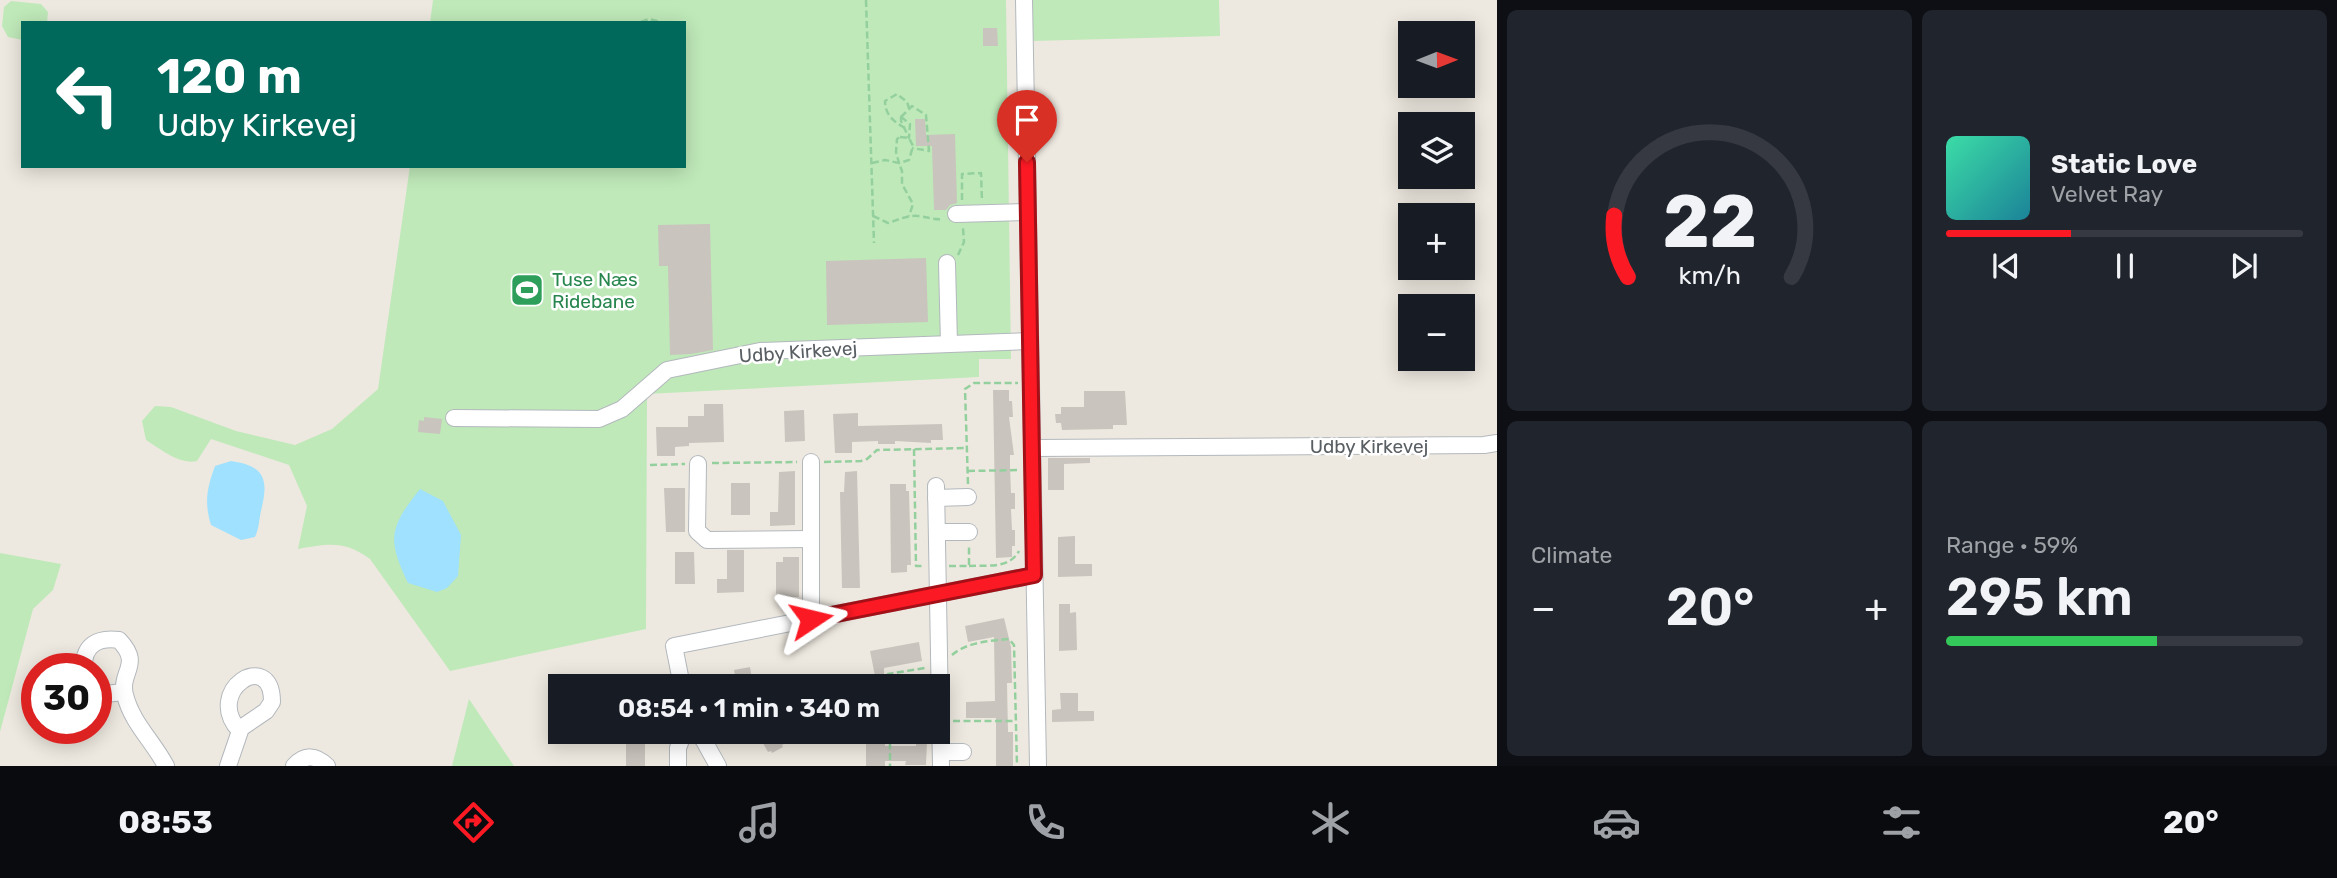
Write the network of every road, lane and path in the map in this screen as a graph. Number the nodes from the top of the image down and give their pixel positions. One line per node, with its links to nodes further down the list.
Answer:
1 (866, 0): 8 (path)
2 (1024, 0): 10 (street)
3 (909, 108): 4 (path); 5 (path); 7 (path)
4 (901, 117): 5 (path); 6 (path)
5 (905, 128): 6 (path)
6 (909, 138): 7 (path); 9 (path)
7 (912, 148): 9 (path)
8 (871, 163): 9 (path); 12 (path)
9 (900, 163): 13 (path)
10 (1027, 212): 11 (street); 16 (street)
11 (956, 214): 13 (path)
12 (873, 216): 13 (path); 14 (path)
13 (909, 216)
14 (874, 243)
15 (947, 263): 17 (street)
16 (1030, 341): 17 (street, Udby Kirkevej); 22 (street)
17 (949, 344): 20 (street, Udby Kirkevej)
18 (1017, 383): 19 (path)
19 (965, 389)
20 (454, 418)
21 (1497, 443): 22 (street, Udby Kirkevej)
22 (1032, 448): 33 (street)
23 (811, 462): 30 (street)
24 (698, 464): 30 (street)
25 (1019, 470): 26 (path)
26 (968, 471)
27 (968, 497): 29 (street)
28 (969, 531): 29 (street)
29 (937, 532): 34 (street)
30 (811, 539): 35 (street)
31 (1020, 547): 32 (path)
32 (970, 566)
33 (1034, 575): 34 (street); 56 (street)
34 (937, 596): 35 (street); 37 (street)
35 (811, 619): 38 (street)
36 (86, 653): 40 (street)
37 (945, 660): 39 (path); 42 (path); 47 (street)
38 (680, 674)
39 (888, 674)
40 (124, 692): 41 (street); 48 (street)
41 (112, 693)
42 (1016, 720): 47 (path); 55 (path)
43 (240, 731): 49 (street)
44 (680, 744): 52 (street)
45 (706, 744): 53 (street)
46 (890, 744): 54 (path)
47 (950, 755)
48 (166, 766)
49 (228, 766)
50 (294, 766): 51 (street)
51 (327, 766)
52 (678, 766)
53 (718, 766)
54 (890, 766)
55 (1017, 766)
56 (1038, 766)

